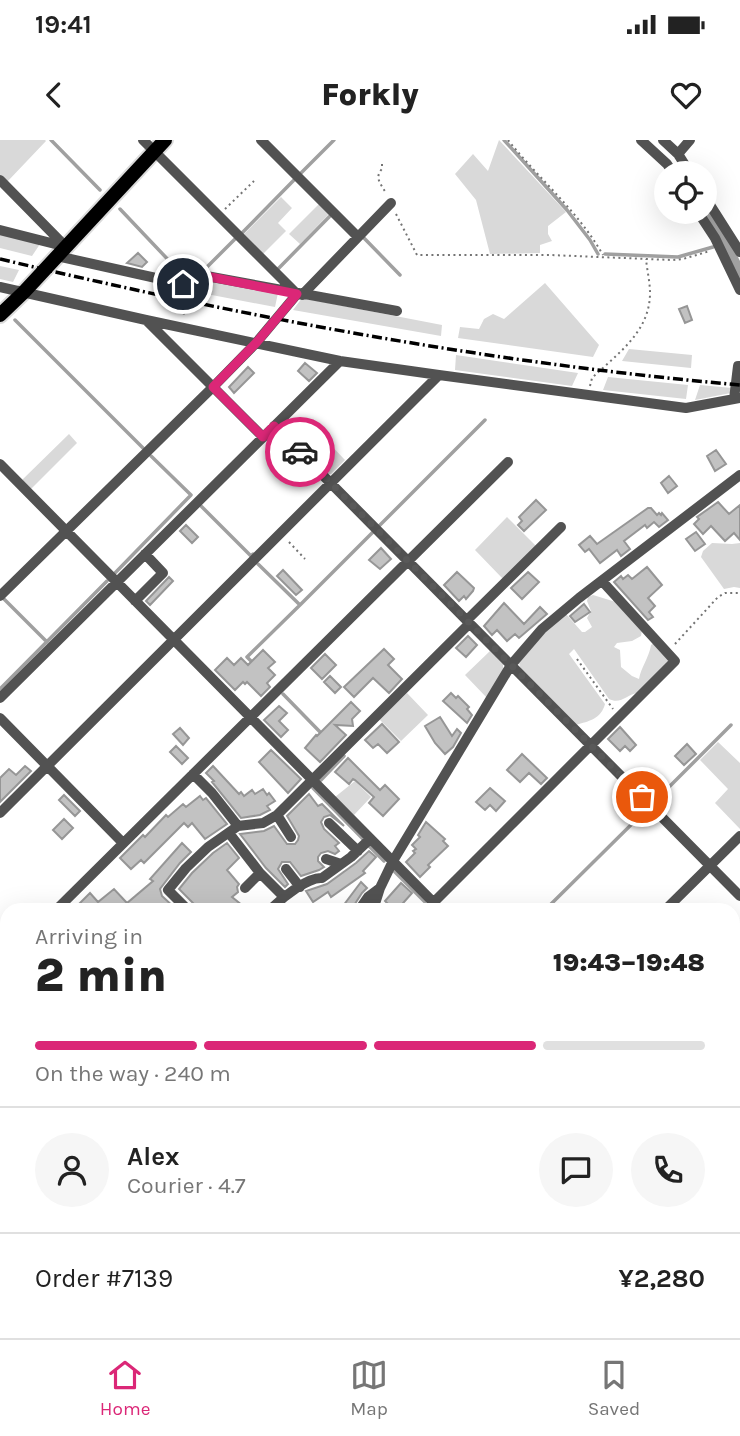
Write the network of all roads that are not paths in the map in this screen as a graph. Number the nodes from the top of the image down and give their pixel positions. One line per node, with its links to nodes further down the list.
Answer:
1 (143, 140): 7 (street)
2 (165, 140): 7 (main road)
3 (261, 140): 16 (street)
4 (641, 140): 9 (street)
5 (663, 140): 8 (street)
6 (690, 140): 8 (street)
7 (154, 152): 17 (main road); 22 (street)
8 (678, 153): 10 (street)
9 (664, 161)
10 (683, 161)
11 (0, 180): 17 (street)
12 (391, 203): 16 (street)
13 (717, 216): 18 (street)
14 (705, 224): 20 (street)
15 (0, 230): 17 (street)
16 (358, 237): 22 (street)
17 (62, 251): 21 (main road); 22 (street)
18 (740, 252)
19 (0, 287): 21 (street)
20 (740, 290)
21 (24, 292): 24 (main road); 25 (street)
22 (299, 294): 23 (street); 26 (street)
23 (397, 311)
24 (0, 315)
25 (146, 320): 26 (street); 30 (street)
26 (256, 343): 27 (street); 30 (street)
27 (340, 361): 29 (street); 32 (street)
28 (740, 366): 31 (street)
29 (439, 375): 31 (street); 37 (street)
30 (213, 387): 33 (street); 39 (street)
31 (737, 398)
32 (274, 426): 33 (street); 37 (street)
33 (263, 437): 40 (street)
34 (508, 462): 41 (street)
35 (0, 464): 39 (street)
36 (740, 475): 42 (street)
37 (331, 483): 41 (street); 47 (street)
38 (561, 527): 46 (street)
39 (66, 531): 43 (street); 44 (street)
40 (145, 554): 43 (street); 45 (street)
41 (408, 561): 46 (street); 51 (street)
42 (602, 581): 48 (street); 52 (street)
43 (117, 583): 45 (street); 49 (street)
44 (0, 596)
45 (135, 601): 47 (street)
46 (468, 622): 48 (street); 55 (street)
47 (173, 640): 51 (street); 53 (street)
48 (511, 664): 52 (street); 67 (street)
49 (0, 698)
50 (0, 718): 53 (street)
51 (250, 718): 54 (street); 55 (street)
52 (591, 745): 69 (street); 83 (street)
53 (47, 766): 56 (street); 64 (street)
54 (193, 774): 59 (street); 64 (street)
55 (312, 780): 57 (street); 63 (street)
56 (0, 813)
57 (277, 815): 59 (street); 62 (street)
58 (329, 823): 65 (street)
59 (238, 826): 60 (street)
60 (229, 833): 71 (street); 78 (street)
61 (740, 836): 69 (street)
62 (291, 837)
63 (370, 838): 65 (street); 67 (street)
64 (123, 843): 77 (street)
65 (358, 850): 68 (street)
66 (326, 859): 68 (street)
67 (393, 861): 74 (street); 82 (street)
68 (341, 864): 72 (street)
69 (710, 866): 76 (street); 84 (street)
70 (286, 869): 72 (street)
71 (261, 873): 73 (street); 75 (street)
72 (300, 887): 75 (street)
73 (246, 888)
74 (380, 888): 80 (street); 81 (street)
75 (283, 896): 79 (street)
76 (740, 896)
77 (63, 903)
78 (181, 903)
79 (277, 903)
80 (364, 903)
81 (375, 903)
82 (430, 903)
83 (438, 903)
84 (672, 903)

